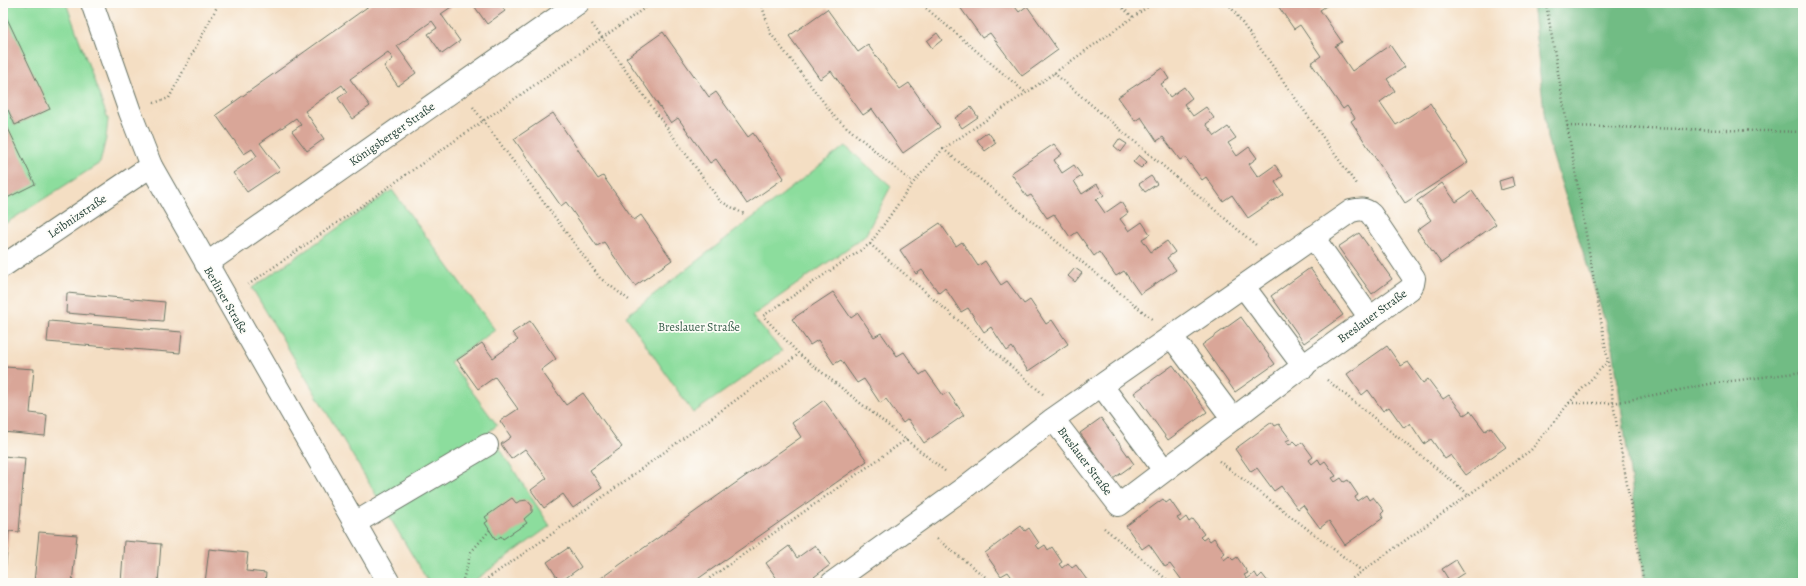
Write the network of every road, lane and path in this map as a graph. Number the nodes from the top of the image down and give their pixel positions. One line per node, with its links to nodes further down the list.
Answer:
1 (92, 3): 16 (street, Berliner Straße)
2 (219, 3): 16 (path)
3 (652, 3): 12 (path)
4 (761, 3): 22 (path)
5 (920, 3): 15 (path)
6 (1117, 3): 11 (path)
7 (1153, 3): 11 (path)
8 (1228, 3): 23 (path)
9 (1546, 3): 18 (path)
10 (577, 4): 12 (path); 14 (street, Königsberger Straße)
11 (1133, 17): 13 (path)
12 (602, 37): 17 (path); 24 (path)
13 (1054, 73): 15 (path); 28 (path)
14 (459, 87): 17 (path); 27 (street, Königsberger Straße)
15 (1026, 93): 20 (path)
16 (130, 112): 21 (street, Berliner Straße)
17 (483, 120): 31 (path); 32 (path)
18 (1567, 126): 19 (path); 36 (path)
19 (1803, 132)
20 (943, 149): 22 (path); 34 (path)
21 (151, 166): 27 (street, Berliner Straße); 29 (street, Leibnizstraße)
22 (913, 183): 26 (path)
23 (1366, 210): 25 (street, Breslauer Straße); 33 (street, Breslauer Straße)
24 (744, 214)
25 (1312, 238): 28 (street, Breslauer Straße); 33 (street)
26 (870, 244): 35 (path); 42 (path)
27 (206, 264): 31 (street, Berliner Straße)
28 (1275, 264): 30 (street, Breslauer Straße)
29 (3, 266)
30 (1244, 287): 34 (street, Breslauer Straße); 37 (street)
31 (226, 300): 52 (street, Berliner Straße)
32 (629, 300)
33 (1370, 318): 37 (street, Breslauer Straße)
34 (1172, 337): 39 (street, Breslauer Straße); 43 (street)
35 (800, 354): 44 (path); 57 (path)
36 (1608, 361): 40 (path); 41 (path)
37 (1305, 365): 43 (street, Breslauer Straße); 49 (path)
38 (1803, 372): 41 (path)
39 (1102, 386): 42 (street, Breslauer Straße); 47 (street)
40 (1569, 403): 41 (path); 49 (path)
41 (1614, 403): 63 (path)
42 (1058, 415): 48 (street, Breslauer Straße); 50 (street, Breslauer Straße)
43 (1233, 418): 46 (street, Breslauer Straße)
44 (907, 439): 48 (path); 58 (path)
45 (487, 445): 52 (street)
46 (1198, 445): 47 (street, Breslauer Straße); 54 (path)
47 (1164, 470): 50 (street, Breslauer Straße)
48 (964, 488): 51 (street, Breslauer Straße)
49 (1468, 494): 54 (path)
50 (1119, 505): 61 (path)
51 (916, 522): 59 (street, Breslauer Straße); 60 (path)
52 (355, 523): 55 (street, Berliner Straße)
53 (490, 530): 56 (path)
54 (1362, 571): 62 (path)
55 (389, 583)
56 (462, 583)
57 (481, 583)
58 (703, 583)
59 (832, 583)
60 (993, 583)
61 (1172, 583)
62 (1346, 583)
63 (1644, 583)

